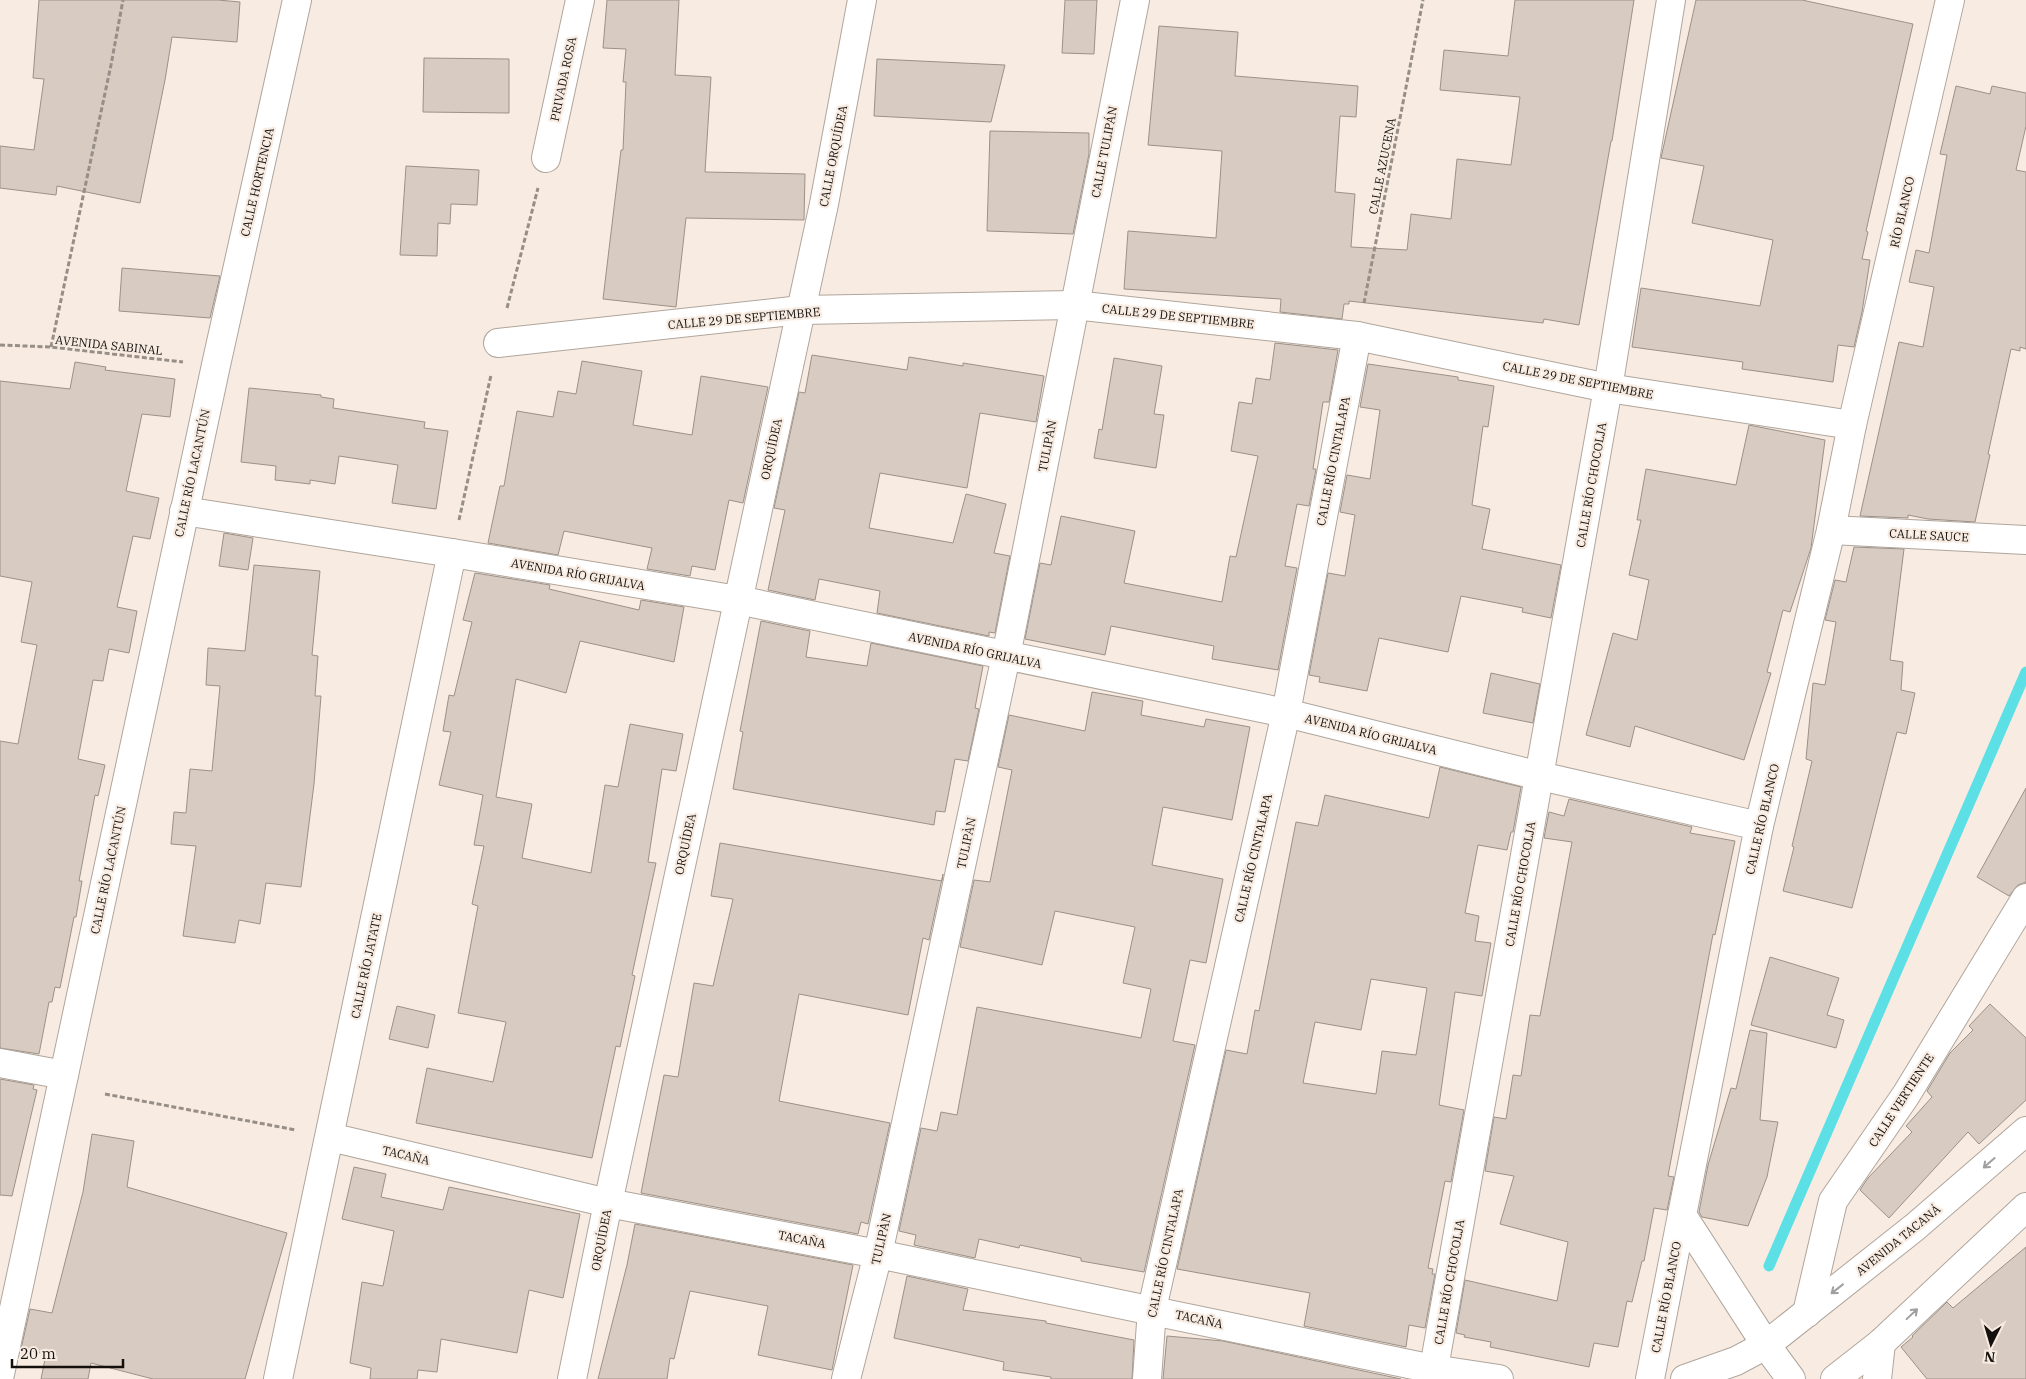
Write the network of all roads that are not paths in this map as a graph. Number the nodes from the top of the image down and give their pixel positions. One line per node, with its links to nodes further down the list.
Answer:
1 (297, 0): 12 (street, CALLE HORTENCIA)
2 (580, 0): 7 (street, PRIVADA ROSA)
3 (862, 0): 9 (street, CALLE ORQUÍDEA)
4 (1135, 0): 8 (street, CALLE TULIPÁN)
5 (1670, 0): 13 (street, CALLE RÍO CHOCOLJA)
6 (1950, 0): 14 (street, RÍO BLANCO)
7 (546, 158)
8 (1074, 305): 9 (street, CALLE 29 DE SEPTIEMBRE); 10 (street, CALLE 29 DE SEPTIEMBRE); 20 (street, TULIPÀN)
9 (801, 310): 11 (street, CALLE 29 DE SEPTIEMBRE); 19 (street, ORQUÍDEA)
10 (1357, 336): 13 (street, CALLE 29 DE SEPTIEMBRE); 21 (street, CALLE RÍO CINTALAPA)
11 (498, 343)
12 (216, 365): 15 (street, CALLE RÍO LACANTÚN)
13 (1608, 388): 14 (street, CALLE 29 DE SEPTIEMBRE); 22 (street, CALLE RÍO CHOCOLJA)
14 (1852, 425): 16 (street, CALLE RÍO BLANCO)
15 (184, 511): 18 (street, AVENIDA RÍO GRIJALVA); 26 (street, CALLE RÍO LACANTÚN)
16 (1831, 530): 17 (street, CALLE SAUCE); 23 (street, CALLE RÍO BLANCO)
17 (2026, 540)
18 (452, 553): 19 (street, AVENIDA RÍO GRIJALVA); 28 (street, CALLE RÍO JATATE)
19 (738, 600): 20 (street, AVENIDA RÍO GRIJALVA); 29 (street, ORQUÍDEA)
20 (1006, 656): 21 (street, AVENIDA RÍO GRIJALVA); 32 (street, TULIPÀN)
21 (1286, 713): 22 (street, AVENIDA RÍO GRIJALVA); 33 (street, CALLE RÍO CINTALAPA)
22 (1540, 776): 23 (street, AVENIDA RÍO GRIJALVA); 38 (street, CALLE RÍO CHOCOLJA)
23 (1759, 826): 31 (street, CALLE RÍO BLANCO)
24 (2026, 898): 34 (street, CALLE VERTIENTE)
25 (0, 1063): 26 (street)
26 (64, 1075): 37 (street, CALLE RÍO LACANTÚN)
27 (2026, 1131): 34 (street, AVENIDA TACANÁ, one-way to 34)
28 (330, 1137): 29 (street, TACAÑA); 39 (street, CALLE RÍO JATATE)
29 (608, 1202): 32 (street, TACAÑA); 40 (street, ORQUÍDEA)
30 (2026, 1207): 35 (street, one-way to 30)
31 (1682, 1215): 36 (street, CALLE RÍO BLANCO); 44 (street, CALLE RÍO BLANCO)
32 (878, 1254): 33 (street, TACAÑA); 41 (street, TULIPÀN)
33 (1152, 1310): 38 (street, TACAÑA); 42 (street, CALLE RÍO CINTALAPA)
34 (1807, 1313): 36 (street, AVENIDA TACANÁ)
35 (1881, 1343): 47 (street); 48 (street)
36 (1766, 1345): 45 (street, AVENIDA TACANÁ); 46 (street, CALLE RÍO BLANCO)
37 (0, 1374)
38 (1432, 1374): 43 (street, TACAÑA)
39 (278, 1379)
40 (572, 1379)
41 (846, 1379)
42 (1147, 1379)
43 (1499, 1379)
44 (1650, 1379)
45 (1685, 1379)
46 (1791, 1379)
47 (1835, 1379)
48 (1877, 1379)

